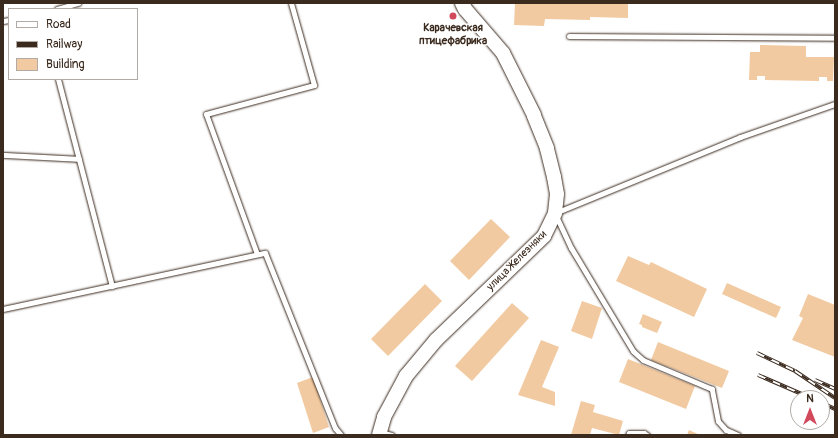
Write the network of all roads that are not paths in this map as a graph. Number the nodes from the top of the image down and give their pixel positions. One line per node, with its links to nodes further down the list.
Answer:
1 (78, 3): 4 (lane)
2 (291, 3): 12 (lane)
3 (462, 3): 11 (street, улица Железняки)
4 (60, 8)
5 (568, 36): 6 (lane)
6 (835, 38)
7 (58, 80): 10 (lane)
8 (835, 104): 11 (lane)
9 (3, 155): 10 (lane)
10 (79, 158): 13 (lane)
11 (555, 213): 15 (street, улица Железняки); 19 (lane)
12 (257, 254): 13 (lane); 16 (lane)
13 (112, 286): 14 (lane)
14 (3, 309)
15 (383, 434)
16 (341, 435)
17 (628, 435): 18 (lane)
18 (647, 435)
19 (738, 435)

